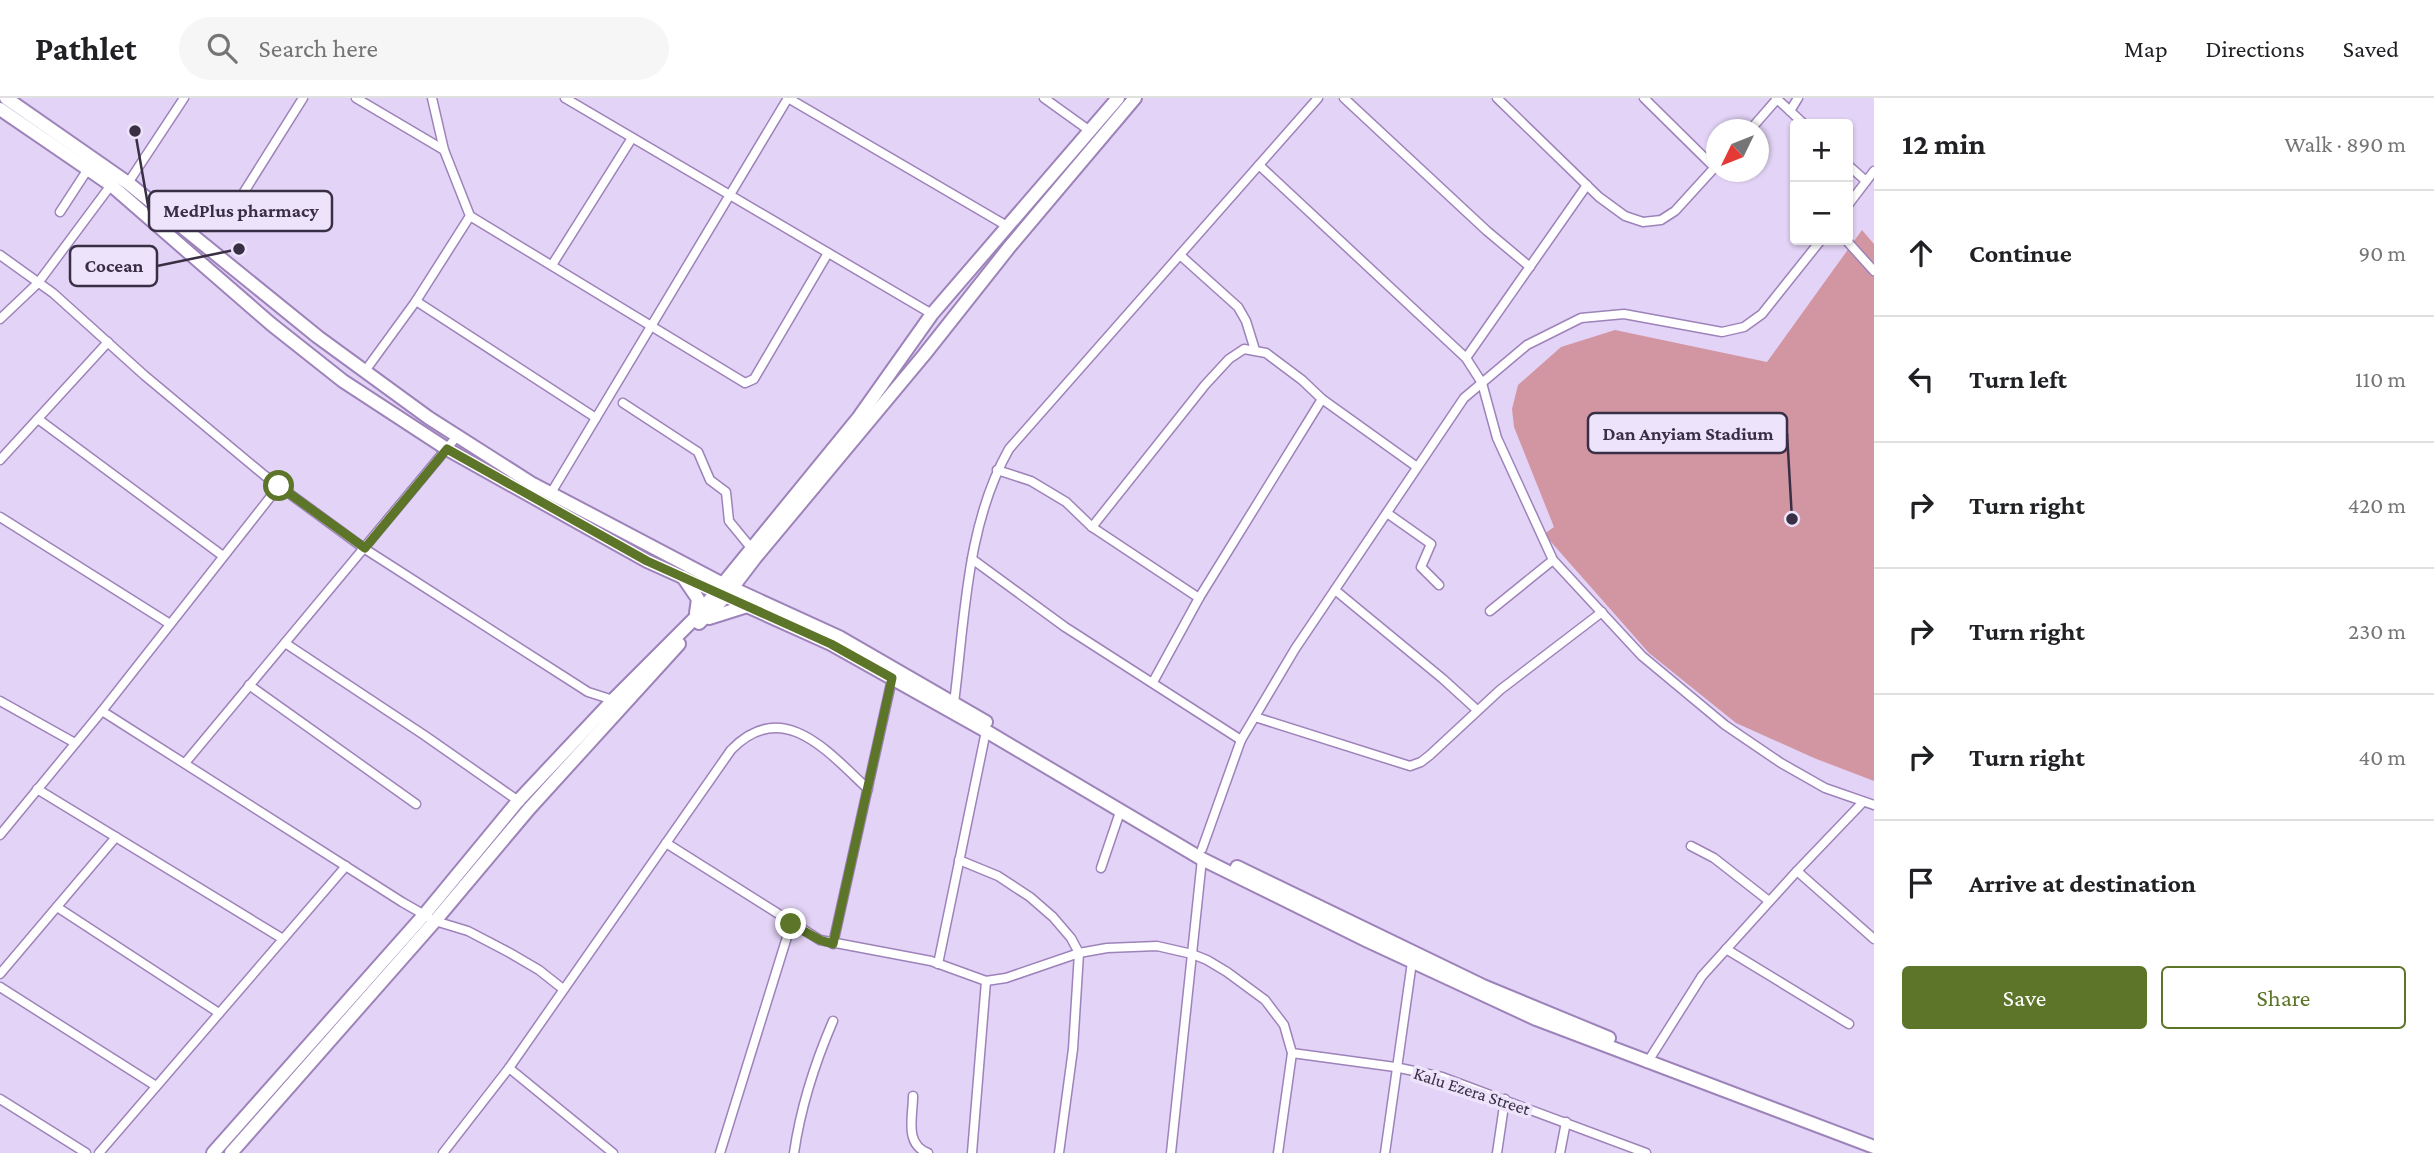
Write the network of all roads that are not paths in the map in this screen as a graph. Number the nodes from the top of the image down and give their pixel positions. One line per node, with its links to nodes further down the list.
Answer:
1 (6, 98): 31 (main road)
2 (184, 98): 31 (street)
3 (303, 98): 36 (street)
4 (356, 98): 23 (street)
5 (432, 98): 23 (street)
6 (565, 98): 22 (street)
7 (788, 98): 34 (street); 41 (street)
8 (1044, 98): 21 (street)
9 (1118, 98): 21 (main road)
10 (1135, 98): 39 (main road)
11 (1318, 98): 25 (street)
12 (1344, 98): 50 (street)
13 (1497, 98): 33 (street)
14 (1644, 98): 24 (street)
15 (1798, 98): 18 (street)
16 (1777, 99): 18 (street); 19 (street)
17 (0, 109): 26 (main road)
18 (1790, 111): 20 (street)
19 (1760, 119)
20 (1799, 119)
21 (1090, 131): 37 (main road)
22 (632, 138): 34 (street); 49 (street)
23 (444, 150): 40 (street)
24 (1706, 157)
25 (1259, 165): 48 (street); 59 (street)
26 (88, 169): 32 (main road); 38 (street)
27 (1853, 169): 30 (street)
28 (1874, 171): 30 (street)
29 (1706, 178): 33 (street)
30 (1866, 181): 35 (street)
31 (128, 183): 42 (main road)
32 (111, 186): 46 (main road); 52 (street)
33 (1587, 186): 50 (street)
34 (730, 195): 45 (street); 56 (street)
35 (1853, 198)
36 (239, 200)
37 (1027, 204): 39 (main road); 41 (main road)
38 (60, 212)
39 (1037, 213): 83 (main road)
40 (470, 216): 49 (street); 53 (street)
41 (1007, 226): 54 (main road)
42 (200, 241): 46 (main road); 60 (main road)
43 (1817, 245): 61 (street)
44 (1851, 245): 51 (street)
45 (828, 253): 54 (street); 56 (street)
46 (191, 254): 67 (main road)
47 (0, 255): 52 (street)
48 (1180, 255): 58 (street); 70 (street)
49 (552, 265): 56 (street)
50 (1530, 267): 59 (street)
51 (1874, 271)
52 (38, 283): 55 (street); 57 (street)
53 (416, 301): 60 (street); 64 (street)
54 (932, 314): 77 (main road)
55 (0, 319)
56 (651, 327): 64 (street)
57 (108, 342): 65 (street); 71 (street)
58 (1255, 349): 62 (street); 75 (street)
59 (1466, 358): 61 (street)
60 (365, 371): 66 (main road)
61 (1482, 383): 69 (street); 80 (street)
62 (1322, 399): 69 (street); 85 (street)
63 (622, 403): 77 (street)
64 (596, 418): 72 (street)
65 (38, 419): 68 (street); 78 (street)
66 (458, 435): 67 (street); 72 (main road)
67 (447, 449): 76 (street); 81 (main road)
68 (0, 460)
69 (1417, 467): 73 (street)
70 (997, 470): 75 (street); 79 (street)
71 (279, 486): 76 (street); 78 (street)
72 (551, 493): 83 (main road)
73 (1387, 513): 82 (street); 84 (street)
74 (0, 517): 90 (street)
75 (1092, 527): 85 (street)
76 (365, 548): 91 (street); 95 (street)
77 (752, 549): 83 (main road)
78 (223, 556): 90 (street)
79 (972, 559): 93 (street); 97 (street)
80 (1553, 560): 87 (street); 88 (street)
81 (682, 577): 83 (main road); 89 (main road)
82 (1439, 585)
83 (724, 590): 86 (main road); 89 (main road); 97 (main road)
84 (1335, 590): 98 (street); 100 (street)
85 (1199, 598): 93 (street)
86 (747, 606): 89 (main road); 92 (main road)
87 (1490, 611)
88 (1602, 612): 98 (street); 108 (street)
89 (697, 620): 95 (main road); 111 (main road)
90 (170, 624): 99 (street)
91 (285, 643): 94 (street); 107 (street)
92 (892, 678): 101 (main road); 106 (street)
93 (1153, 682): 102 (street)
94 (249, 685): 104 (street); 109 (street)
95 (613, 700): 107 (main road)
96 (0, 701): 103 (street)
97 (954, 702): 117 (main road)
98 (1477, 710): 100 (street)
99 (102, 711): 103 (street); 104 (street)
100 (1255, 717): 102 (street)
101 (986, 731): 112 (main road); 118 (street)
102 (1241, 740): 117 (street)
103 (75, 743): 105 (street)
104 (185, 763): 119 (street)
105 (37, 789): 113 (street); 114 (street)
106 (868, 789): 115 (street); 128 (street)
107 (518, 801): 111 (street); 124 (main road)
108 (1863, 802): 110 (street); 121 (street)
109 (416, 804)
110 (1874, 805)
111 (529, 809): 124 (main road)
112 (1120, 812): 117 (main road); 120 (street)
113 (0, 835)
114 (116, 837): 123 (street); 126 (street)
115 (666, 843): 125 (street); 137 (street)
116 (1691, 846): 122 (street)
117 (1202, 854): 131 (street); 132 (main road); 142 (main road)
118 (959, 860): 130 (street); 133 (street)
119 (346, 866): 124 (street); 126 (street)
120 (1101, 868)
121 (1797, 871): 122 (street); 127 (street)
122 (1769, 901): 129 (street)
123 (57, 907): 134 (street); 138 (street)
124 (430, 918): 137 (street); 155 (main road); 156 (main road)
125 (791, 924): 128 (street); 158 (street)
126 (283, 939): 138 (street)
127 (1874, 939)
128 (833, 944): 133 (street)
129 (1726, 949): 140 (street); 142 (street)
130 (1079, 953): 131 (street); 135 (street); 162 (street)
131 (1192, 954): 141 (street); 163 (street)
132 (1412, 962): 142 (main road); 144 (street)
133 (938, 964): 135 (street)
134 (0, 974)
135 (986, 981): 161 (street)
136 (0, 988): 145 (street)
137 (563, 989): 143 (street)
138 (219, 1013): 145 (street)
139 (833, 1021): 159 (street)
140 (1849, 1024)
141 (1292, 1053): 144 (street, Kalu Ezera Street); 164 (street)
142 (1649, 1059): 150 (main road); 151 (main road)
143 (509, 1068): 152 (street); 157 (street)
144 (1395, 1068): 148 (street, Kalu Ezera Street); 165 (street)
145 (156, 1086): 154 (street)
146 (913, 1096): 160 (street)
147 (0, 1099): 153 (street)
148 (1505, 1099): 149 (street, Kalu Ezera Street); 166 (street)
149 (1566, 1122): 167 (street); 168 (street, Kalu Ezera Street)
150 (1874, 1138)
151 (1874, 1147)
152 (611, 1152)
153 (86, 1153)
154 (99, 1153)
155 (214, 1153)
156 (231, 1153)
157 (443, 1153)
158 (720, 1153)
159 (794, 1153)
160 (928, 1153)
161 (972, 1153)
162 (1059, 1153)
163 (1171, 1153)
164 (1278, 1153)
165 (1385, 1153)
166 (1497, 1153)
167 (1560, 1153)
168 (1646, 1153)

